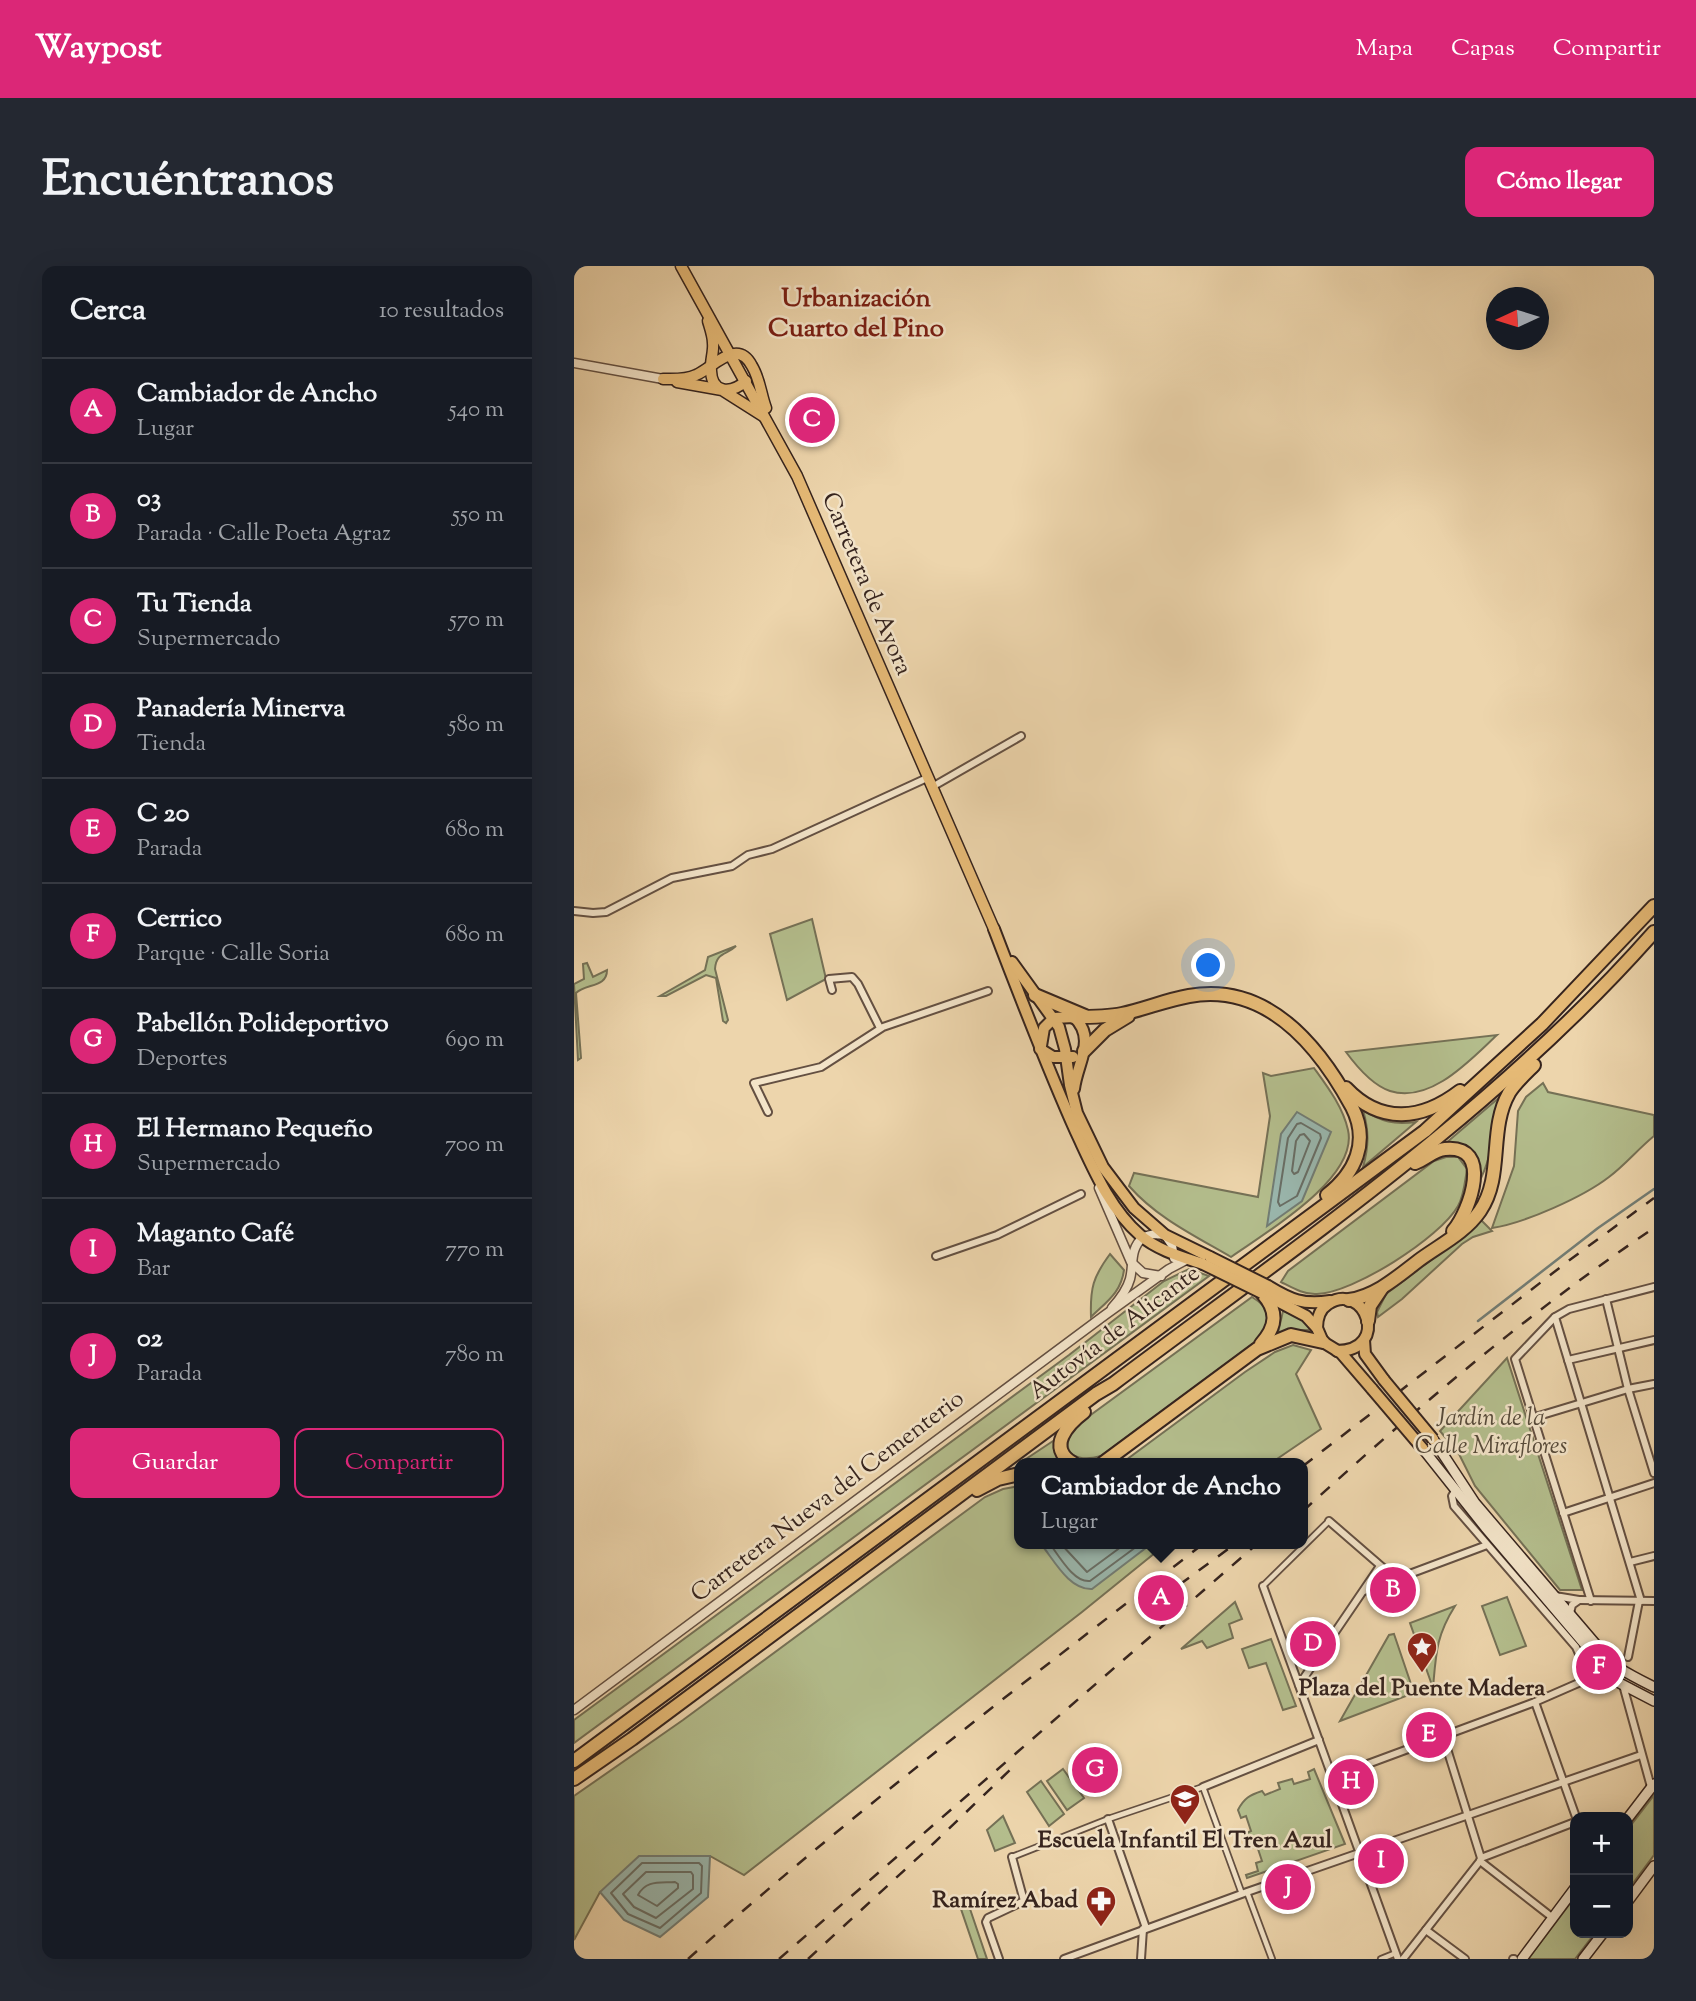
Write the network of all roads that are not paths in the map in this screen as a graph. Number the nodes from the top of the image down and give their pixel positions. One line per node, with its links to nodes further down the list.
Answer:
1 (681, 266): 2 (main road, Carretera de Ayora)
2 (703, 304): 3 (main road, Carretera de Ayora); 5 (main road)
3 (730, 354): 5 (main road); 7 (main road, Carretera de Ayora); 10 (main road)
4 (574, 363): 6 (street)
5 (711, 366): 6 (main road); 8 (main road)
6 (663, 379): 8 (main road)
7 (746, 382): 8 (main road); 9 (main road, Carretera de Ayora)
8 (722, 390): 9 (main road)
9 (766, 419): 10 (main road, Carretera de Ayora)
10 (776, 435): 12 (main road, Carretera de Ayora)
11 (1021, 736): 12 (street)
12 (929, 783): 14 (street); 15 (main road, Carretera de Ayora)
13 (1654, 906): 30 (highway, Autovía de Alicante)
14 (574, 911)
15 (994, 929): 19 (highway); 26 (highway)
16 (1654, 932): 25 (highway, Autovía de Alicante)
17 (832, 990): 24 (street)
18 (988, 991): 24 (street)
19 (1035, 995): 22 (highway); 23 (highway)
20 (1137, 1010): 22 (highway); 27 (highway); 29 (highway)
21 (1074, 1017): 22 (highway); 23 (highway); 27 (highway)
22 (1088, 1017)
23 (1054, 1018): 26 (highway); 28 (highway)
24 (880, 1028): 32 (street)
25 (1551, 1039): 34 (highway, Autovía de Alicante); 39 (highway)
26 (1040, 1049): 28 (highway); 33 (highway)
27 (1084, 1051): 28 (highway); 31 (highway)
28 (1066, 1058): 31 (highway)
29 (1328, 1068): 30 (highway); 36 (highway)
30 (1485, 1077): 36 (highway, Autovía de Alicante)
31 (1074, 1104): 37 (highway)
32 (768, 1112)
33 (1087, 1156): 38 (highway); 44 (street)
34 (1399, 1169): 39 (highway); 64 (highway, Autovía de Alicante)
35 (1081, 1194): 41 (street)
36 (1297, 1225): 111 (highway, Autovía de Alicante)
37 (1165, 1236): 38 (street); 40 (street); 43 (highway)
38 (1143, 1237): 40 (highway); 44 (street)
39 (1438, 1246): 47 (highway)
40 (1174, 1254): 42 (highway); 45 (street)
41 (936, 1256)
42 (1188, 1259): 43 (highway); 45 (street)
43 (1207, 1260): 49 (highway, bridge)
44 (1131, 1262): 46 (street); 53 (street, Carretera Nueva del Cementerio)
45 (1169, 1269): 46 (street)
46 (1161, 1276): 53 (street, Carretera Nueva del Cementerio)
47 (1385, 1286): 51 (highway); 55 (highway)
48 (1654, 1287): 50 (street)
49 (1265, 1290): 52 (highway); 56 (highway); 61 (highway)
50 (1606, 1299): 54 (street); 60 (street)
51 (1349, 1300): 52 (highway); 55 (highway)
52 (1333, 1301): 56 (highway)
53 (1105, 1315): 107 (street, Carretera Nueva del Cementerio)
54 (1555, 1317): 63 (street); 68 (street)
55 (1368, 1321): 57 (highway)
56 (1317, 1328): 59 (highway)
57 (1364, 1340): 62 (highway); 69 (highway, bridge)
58 (1654, 1340): 60 (street)
59 (1323, 1342): 61 (highway); 62 (highway)
60 (1618, 1348): 63 (street); 66 (street)
61 (1257, 1349): 72 (highway)
62 (1337, 1351): 70 (highway, bridge)
63 (1568, 1360): 67 (street)
64 (1112, 1384): 71 (highway); 78 (highway, Autovía de Alicante)
65 (1654, 1384): 66 (street)
66 (1628, 1389): 67 (street); 73 (street)
67 (1581, 1403): 68 (street); 77 (street)
68 (1532, 1418): 79 (street)
69 (1433, 1438): 90 (main road)
70 (1423, 1449): 76 (main road)
71 (1067, 1458)
72 (1110, 1458)
73 (1654, 1473)
74 (1014, 1475): 78 (highway)
75 (1654, 1483): 77 (street)
76 (1455, 1491): 82 (street); 98 (main road)
77 (1611, 1497): 79 (street); 85 (street)
78 (948, 1505): 112 (highway, Autovía de Alicante)
79 (1563, 1513): 92 (street)
80 (1329, 1521): 81 (street); 86 (street)
81 (1308, 1542)
82 (1487, 1545): 87 (street); 98 (street)
83 (1301, 1549): 88 (street)
84 (1654, 1556): 85 (street)
85 (1630, 1562): 93 (street)
86 (1380, 1566): 87 (street); 89 (street)
87 (1396, 1579): 89 (street)
88 (1263, 1586): 103 (street)
89 (1362, 1592): 103 (street)
90 (1555, 1596): 91 (street); 95 (main road)
91 (1579, 1600): 92 (street); 95 (street)
92 (1591, 1601): 93 (street)
93 (1640, 1601): 94 (street); 97 (street)
94 (1654, 1601)
95 (1570, 1613): 96 (main road)
96 (1604, 1654): 98 (main road); 99 (main road)
97 (1628, 1657)
98 (1586, 1661): 101 (main road)
99 (1612, 1662): 100 (main road); 104 (main road)
100 (1606, 1676): 101 (main road); 102 (main road)
101 (1590, 1678): 106 (street)
102 (1623, 1683): 105 (main road); 110 (street)
103 (1299, 1685): 109 (street)
104 (1654, 1687)
105 (1654, 1701)
106 (1535, 1702): 108 (street); 114 (street)
107 (574, 1710)
108 (1443, 1736): 113 (street); 119 (street)
109 (1319, 1740): 113 (street); 116 (street)
110 (1641, 1755): 114 (street); 115 (street)
111 (574, 1761)
112 (574, 1779)
113 (1333, 1780): 122 (street)
114 (1564, 1783): 117 (street); 119 (street)
115 (1652, 1786): 118 (main road)
116 (1203, 1787): 120 (street); 126 (street)
117 (1573, 1812)
118 (1632, 1812)
119 (1467, 1816): 122 (street); 124 (street)
120 (1108, 1819): 123 (street); 130 (street)
121 (1570, 1822): 124 (street)
122 (1360, 1853): 126 (street); 133 (street)
123 (1012, 1857): 134 (street)
124 (1481, 1859): 129 (street); 131 (street)
125 (1654, 1866): 127 (main road)
126 (1244, 1893): 130 (street); 137 (street)
127 (1633, 1893)
128 (1570, 1895): 129 (main road)
129 (1553, 1918): 140 (main road)
130 (1145, 1928): 135 (street); 136 (street)
131 (1426, 1930): 133 (street); 139 (street)
132 (1599, 1938): 141 (main road)
133 (1399, 1957): 138 (street)
134 (999, 1959)
135 (1063, 1959)
136 (1141, 1959)
137 (1272, 1959)
138 (1381, 1959)
139 (1465, 1959)
140 (1522, 1959)
141 (1583, 1959)

